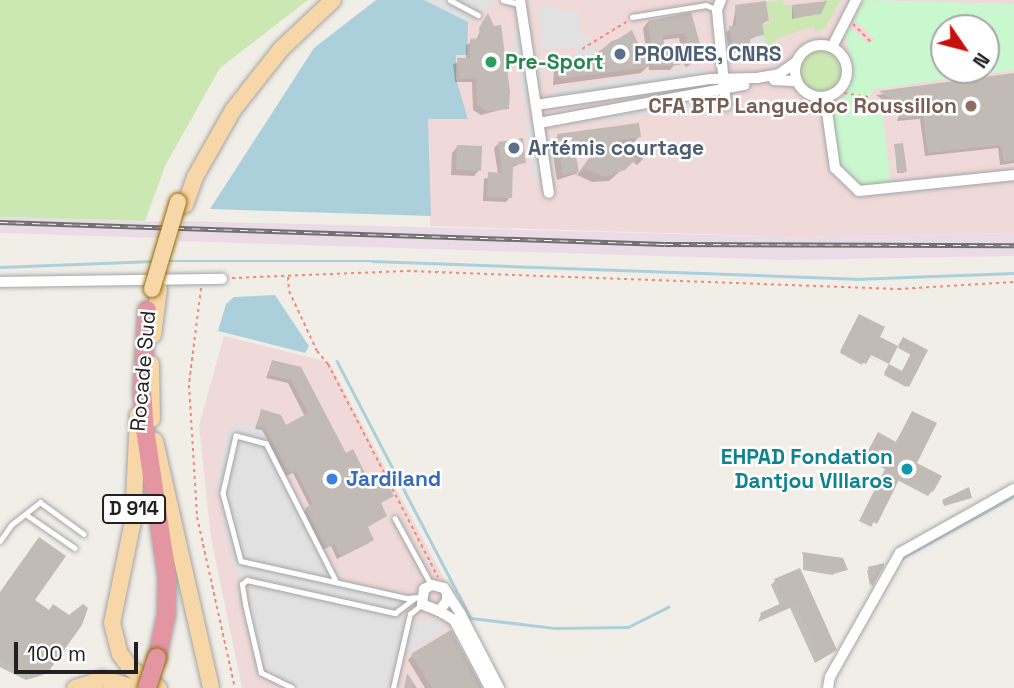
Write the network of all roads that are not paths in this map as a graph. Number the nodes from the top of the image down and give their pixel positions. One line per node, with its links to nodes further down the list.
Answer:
1 (322, 0): 20 (main road, Rocade Sud / D 914)
2 (333, 0): 20 (main road, Rocade Sud / D 914)
3 (450, 0): 8 (lane)
4 (503, 0): 6 (lane)
5 (856, 0): 10 (street)
6 (520, 2): 15 (street)
7 (719, 5): 9 (lane); 13 (street)
8 (478, 15)
9 (632, 17)
10 (832, 47): 11 (street); 14 (street)
11 (796, 62): 12 (street); 13 (street)
12 (796, 81): 13 (street); 14 (street)
13 (724, 86): 15 (street); 16 (street); 17 (street)
14 (825, 97): 18 (street)
15 (536, 105): 17 (street)
16 (726, 106)
17 (539, 123): 19 (street)
18 (1014, 175)
19 (549, 193)
20 (181, 204): 23 (main road, Rocade Sud / D 914, bridge)
21 (222, 279): 22 (street)
22 (0, 282)
23 (155, 289): 24 (main road, Rocade Sud / D 914); 26 (main road, Rocade Sud / D 914)
24 (147, 310): 37 (highway, D 914); 43 (main road, Rocade Sud / D 914)
25 (1014, 489): 49 (street)
26 (168, 509): 37 (highway, D 914); 44 (main road, Rocade Sud / D 914)
27 (27, 515): 29 (lane); 30 (lane); 31 (lane)
28 (395, 518): 33 (lane)
29 (84, 534)
30 (0, 541)
31 (75, 548)
32 (336, 582): 32 (lane); 35 (lane)
33 (432, 585): 34 (street); 35 (street)
34 (445, 590): 36 (street); 48 (street)
35 (420, 599): 36 (street); 45 (lane); 46 (lane)
36 (439, 611): 47 (street)
37 (161, 659): 42 (highway, D 914, bridge); 43 (highway, D 914)
38 (75, 688): 41 (main road)
39 (93, 688): 40 (main road)
40 (116, 688)
41 (136, 688)
42 (147, 688)
43 (157, 688)
44 (211, 688)
45 (292, 688)
46 (393, 688)
47 (490, 688)
48 (499, 688)
49 (828, 688)

